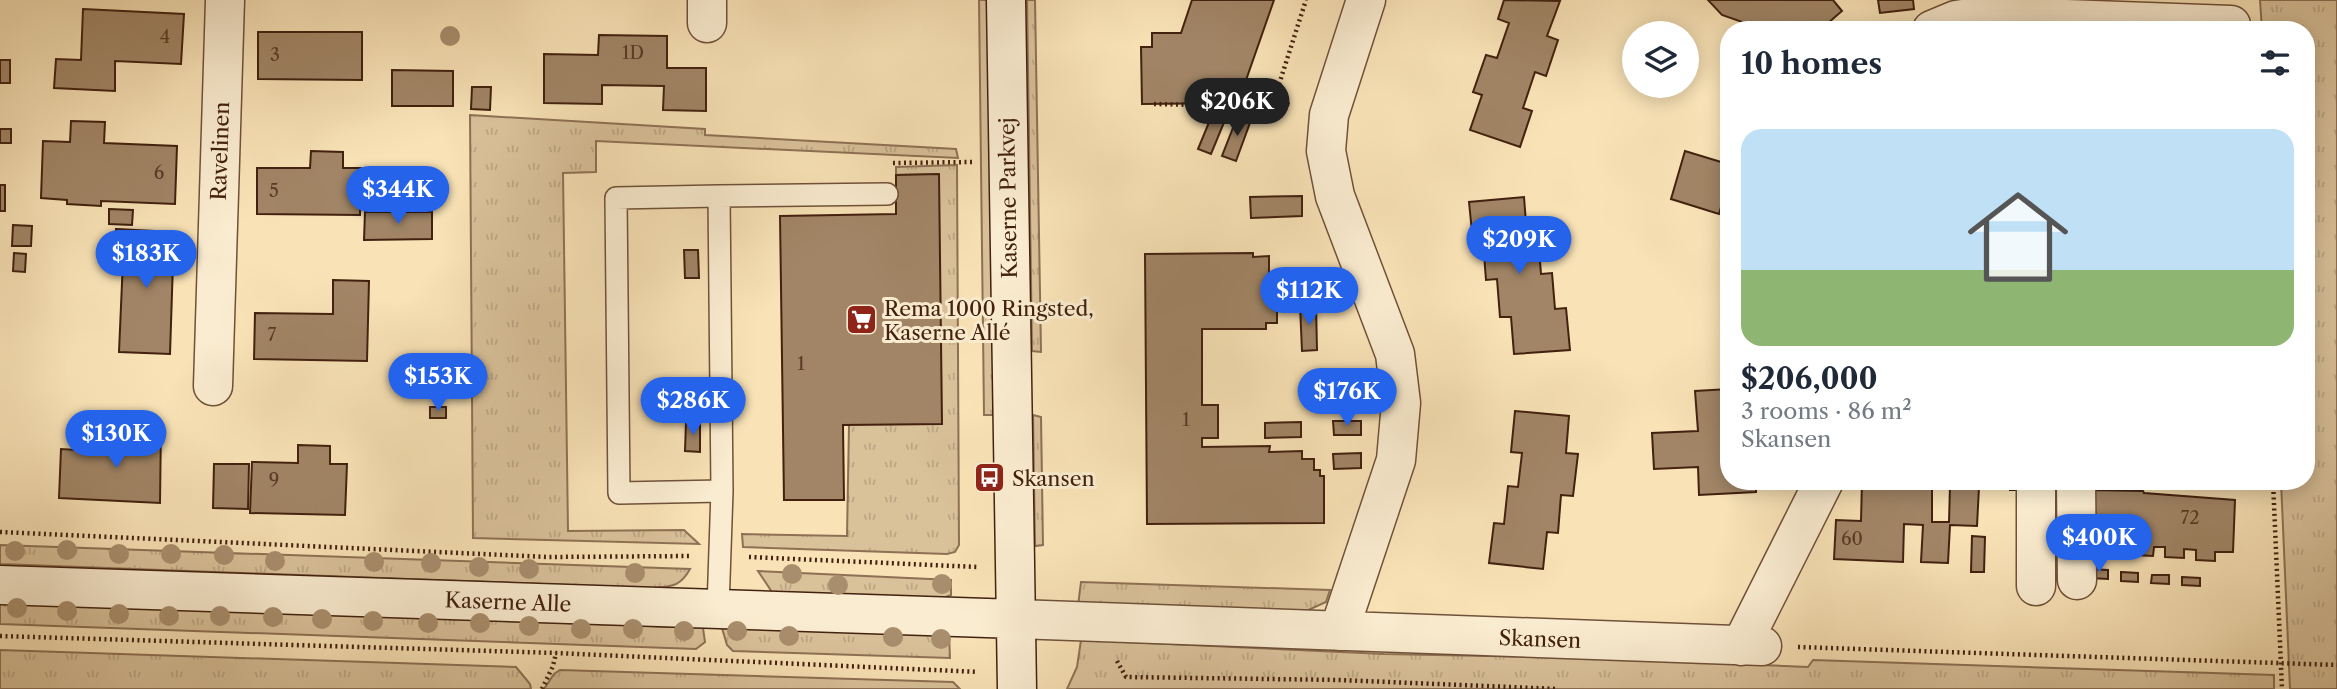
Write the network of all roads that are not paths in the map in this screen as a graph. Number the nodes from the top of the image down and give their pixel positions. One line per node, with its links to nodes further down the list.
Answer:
1 (225, 0): 8 (street, Ravelinen)
2 (1006, 0): 17 (street, Kaserne Parkvej)
3 (1366, 0): 18 (street)
4 (1954, 21): 5 (street)
5 (2121, 21)
6 (887, 194): 7 (lane)
7 (719, 196): 12 (lane); 12 (lane)
8 (213, 386)
9 (1820, 490): 18 (street, Skansen)
10 (2036, 490): 15 (street)
11 (2076, 490): 13 (street)
12 (722, 491): 16 (lane)
13 (2077, 580)
14 (0, 585): 16 (street, Kaserne Alle)
15 (2036, 586)
16 (718, 608): 17 (street, Kaserne Alle)
17 (1017, 619): 18 (street, Skansen); 19 (street, Kaserne Parkvej)
18 (1339, 631)
19 (1017, 680)

